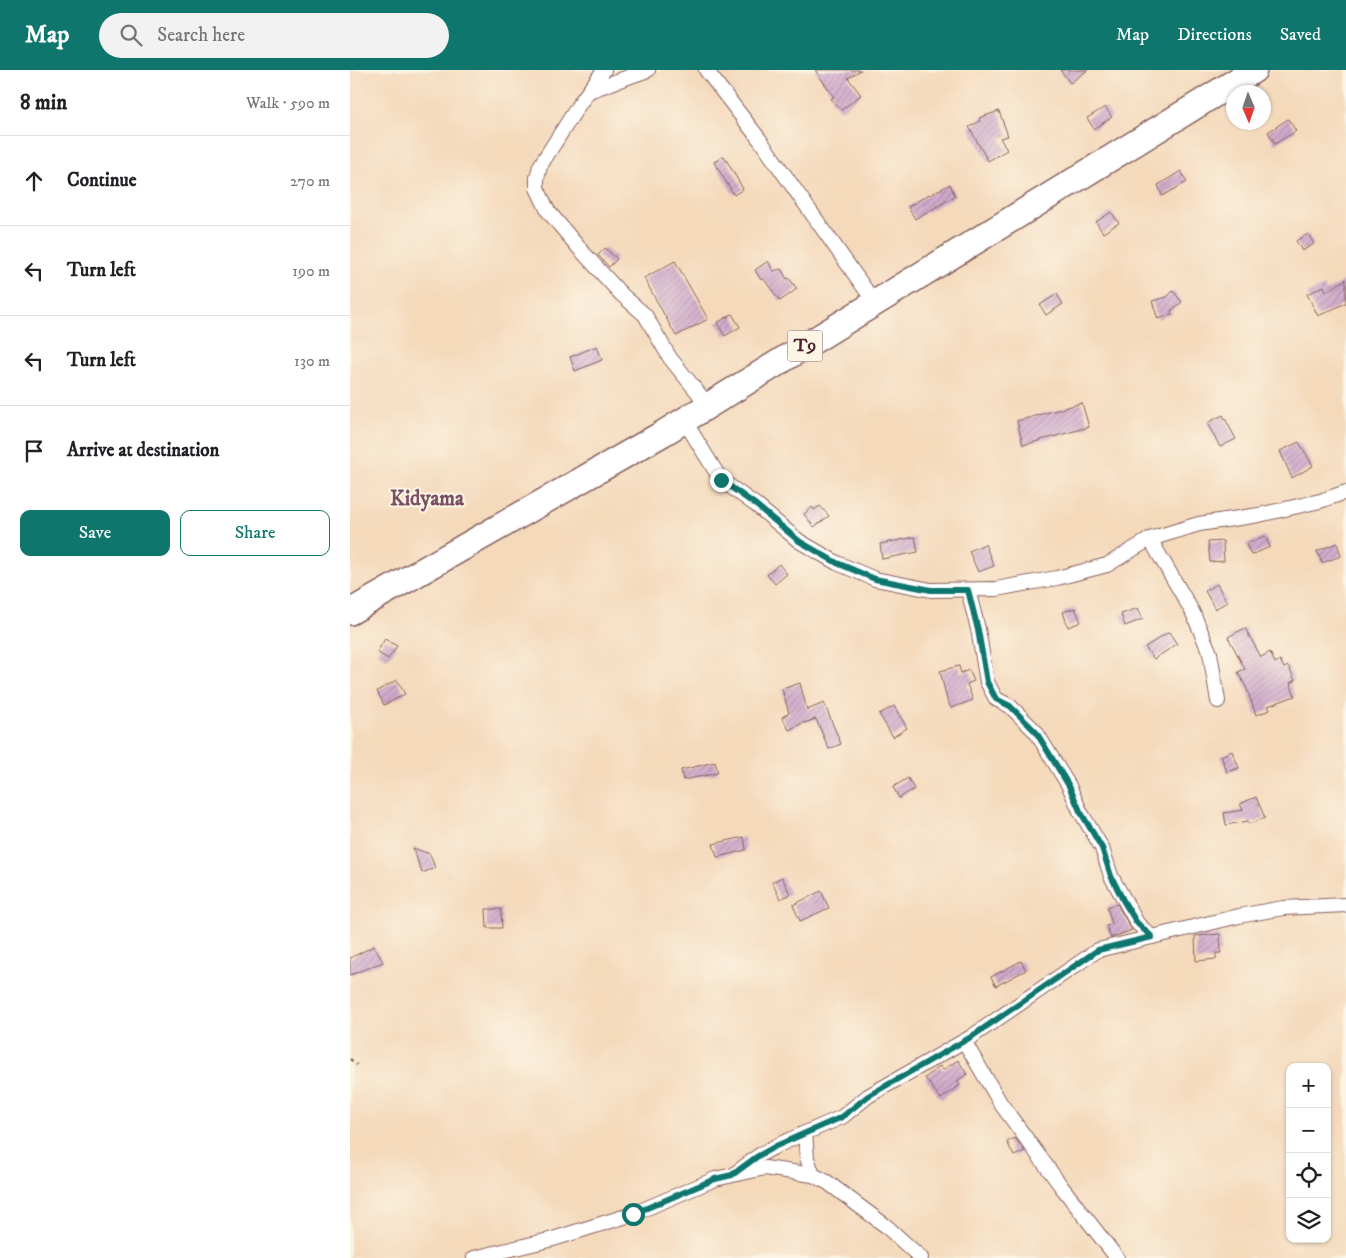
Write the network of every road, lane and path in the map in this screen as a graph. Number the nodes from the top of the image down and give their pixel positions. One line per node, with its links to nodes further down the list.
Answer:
1 (604, 70): 5 (street)
2 (648, 70): 5 (street)
3 (706, 70): 6 (street)
4 (1254, 70): 6 (highway, T9)
5 (589, 91): 7 (street)
6 (875, 303): 7 (highway, T9)
7 (708, 405): 8 (highway, T9)
8 (684, 420): 11 (street); 12 (highway, T9)
9 (1346, 492): 10 (street)
10 (1150, 539): 11 (street); 13 (street)
11 (968, 590): 15 (street)
12 (350, 612)
13 (1218, 701)
14 (1346, 905): 15 (street)
15 (1152, 937): 16 (street)
16 (964, 1041): 19 (street); 24 (street)
17 (350, 1059): 18 (path)
18 (357, 1065)
19 (805, 1133): 20 (street); 21 (street)
20 (732, 1175): 21 (street); 22 (street)
21 (813, 1175): 23 (street)
22 (474, 1258)
23 (921, 1258)
24 (1117, 1258)

